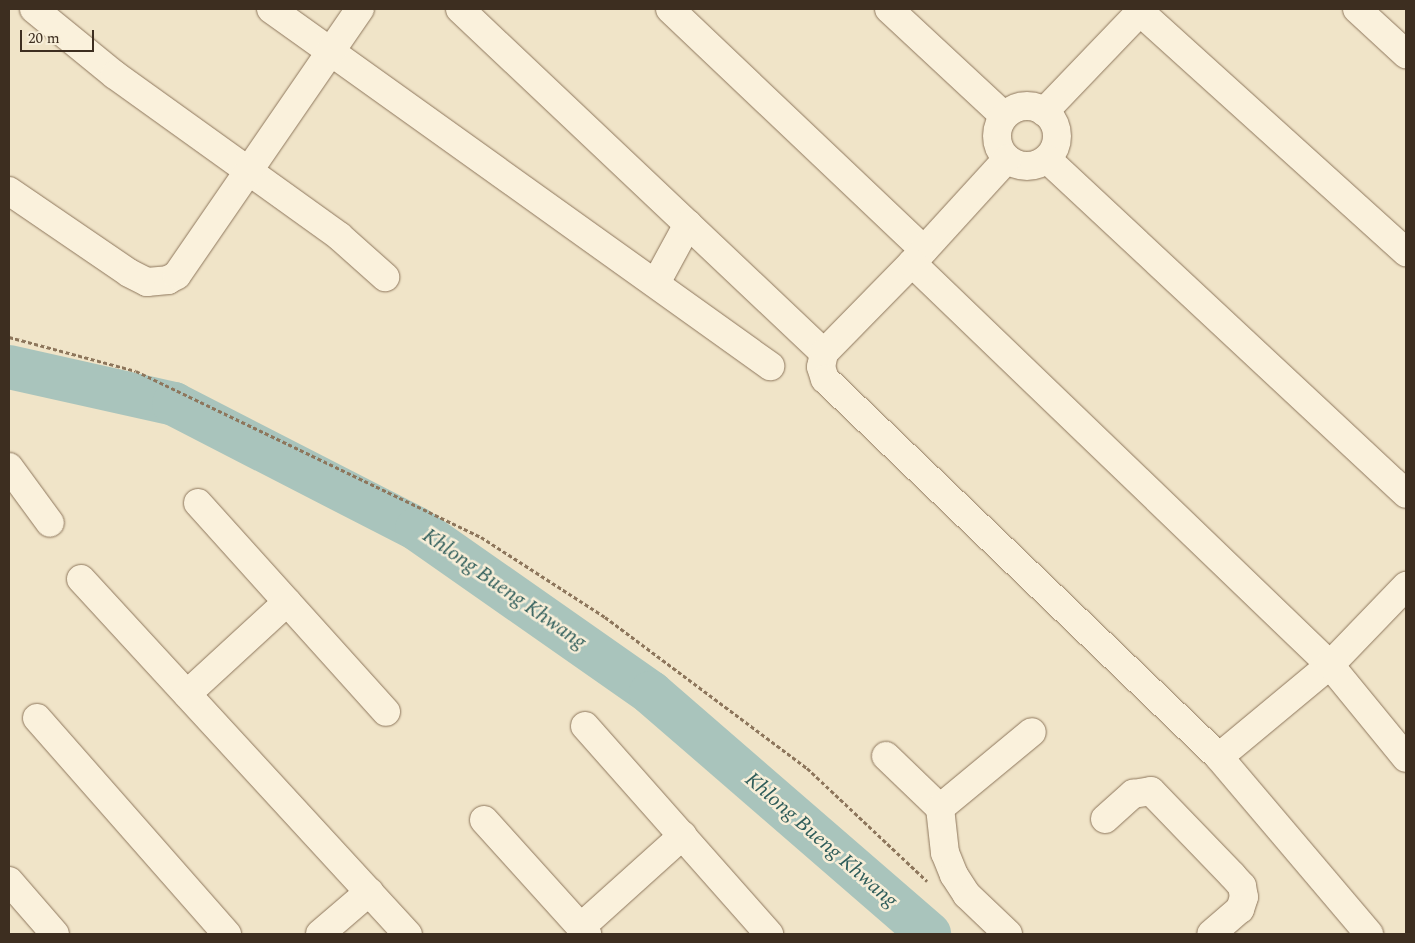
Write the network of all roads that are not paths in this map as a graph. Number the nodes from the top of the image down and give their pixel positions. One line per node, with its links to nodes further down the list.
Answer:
1 (34, 9): 15 (street)
2 (271, 9): 9 (street)
3 (360, 9): 9 (street)
4 (460, 9): 17 (street)
5 (670, 9): 19 (street)
6 (889, 9): 12 (street)
7 (1357, 9): 10 (street)
8 (1138, 10): 11 (street); 18 (street)
9 (330, 51): 15 (street); 21 (street)
10 (1406, 54)
11 (1044, 112): 12 (street); 14 (street)
12 (1004, 116): 13 (street)
13 (1007, 159): 14 (street); 19 (street)
14 (1047, 159): 25 (street)
15 (248, 171): 16 (street); 20 (street)
16 (9, 191)
17 (688, 224): 21 (street); 22 (street)
18 (1406, 252)
19 (918, 257): 22 (street); 31 (street)
20 (385, 277)
21 (656, 283): 23 (street)
22 (824, 353): 38 (street)
23 (770, 366)
24 (9, 467): 27 (street)
25 (1406, 494)
26 (198, 502): 30 (street)
27 (50, 523)
28 (81, 579): 32 (street)
29 (1406, 586): 31 (street)
30 (287, 602): 32 (street); 33 (street)
31 (1330, 666): 38 (street); 39 (street)
32 (187, 694): 45 (street)
33 (386, 712)
34 (37, 718): 48 (street)
35 (585, 726): 43 (street)
36 (1032, 732): 40 (street)
37 (886, 756): 40 (street)
38 (1219, 757): 54 (street)
39 (1406, 758)
40 (940, 808): 52 (street)
41 (1105, 819): 53 (street)
42 (484, 820): 46 (street)
43 (683, 835): 46 (street); 51 (street)
44 (9, 881): 47 (street)
45 (369, 892): 49 (street); 50 (street)
46 (584, 931)
47 (55, 934)
48 (227, 934)
49 (320, 934)
50 (408, 934)
51 (768, 934)
52 (1008, 934)
53 (1211, 934)
54 (1369, 934)

